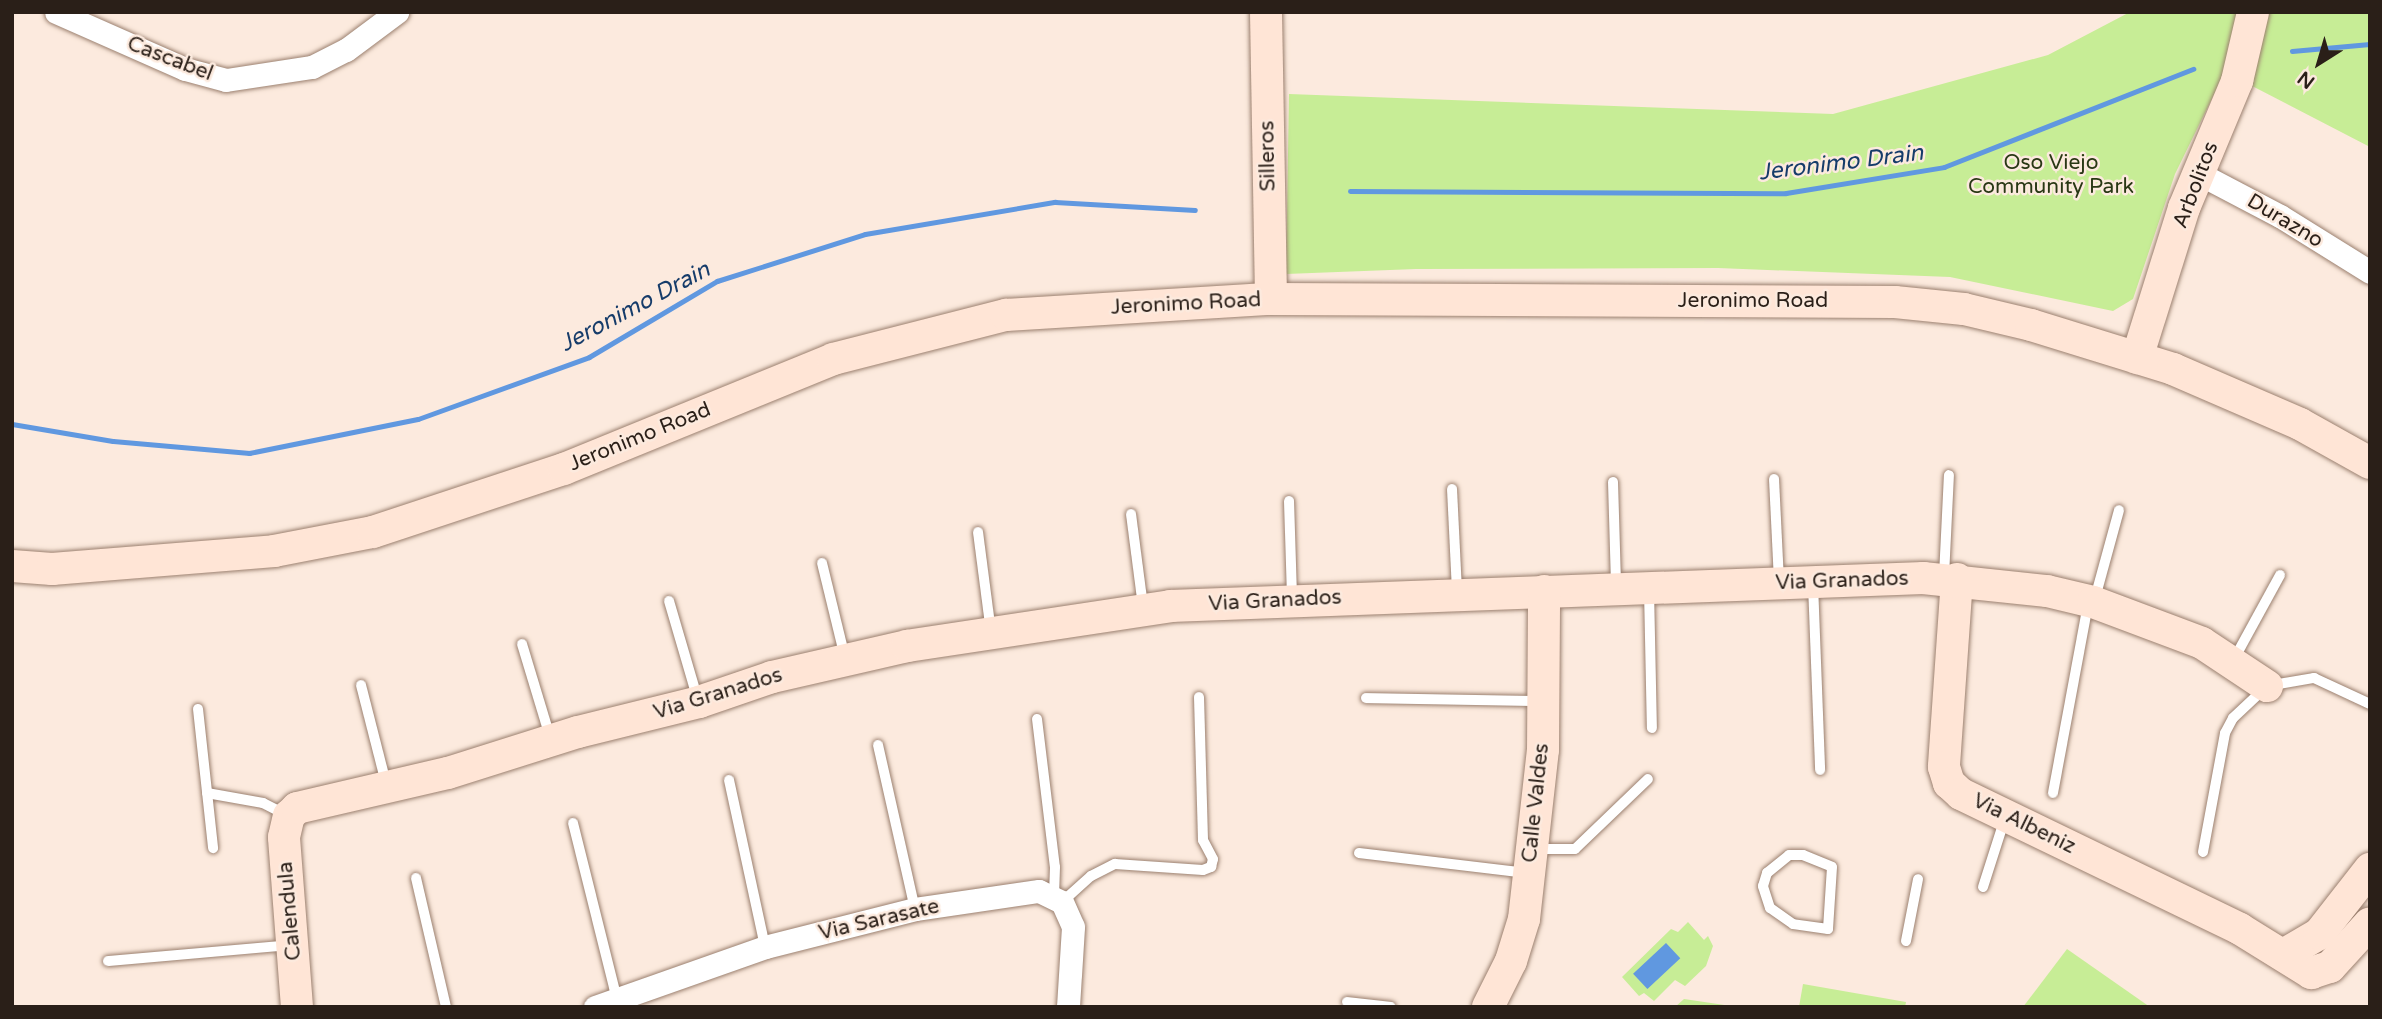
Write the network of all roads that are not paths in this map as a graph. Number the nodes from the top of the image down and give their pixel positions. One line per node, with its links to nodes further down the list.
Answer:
1 (56, 12): 2 (street, Cascabel)
2 (397, 12)
3 (1266, 12): 7 (street, Silleros)
4 (2253, 12): 5 (street, Arbolitos)
5 (2198, 173): 6 (street, Durazno); 8 (street, Arbolitos)
6 (2370, 272)
7 (1270, 299): 8 (street, Jeronimo Road); 19 (street, Jeronimo Road)
8 (2137, 358): 9 (street, Jeronimo Road)
9 (2370, 463)
10 (1949, 475): 21 (lane)
11 (1774, 479): 23 (lane)
12 (1614, 482): 24 (lane)
13 (1452, 489): 27 (lane)
14 (1289, 500): 28 (lane)
15 (2119, 510): 30 (lane)
16 (1131, 514): 31 (lane)
17 (978, 531): 32 (lane)
18 (822, 563): 34 (lane)
19 (12, 566)
20 (2280, 575): 35 (lane)
21 (1951, 579): 22 (street, Via Granados); 30 (street, Via Granados); 55 (street, Via Albeniz)
22 (1813, 581): 23 (street, Via Granados); 48 (lane)
23 (1779, 583): 25 (street, Via Granados)
24 (1616, 588): 25 (street, Via Granados); 26 (street, Via Granados)
25 (1649, 588): 45 (lane)
26 (1544, 592): 27 (street, Via Granados); 40 (street, Calle Valdes)
27 (1457, 595): 28 (street, Via Granados)
28 (1292, 600): 31 (street, Via Granados)
29 (669, 601): 41 (lane)
30 (2091, 602): 35 (street, Via Granados); 53 (lane)
31 (1143, 609): 32 (street, Via Granados)
32 (991, 634): 34 (street, Via Granados)
33 (522, 644): 46 (lane)
34 (845, 657): 41 (street, Via Granados)
35 (2232, 662): 37 (street, Via Granados)
36 (361, 685): 51 (lane)
37 (2267, 686): 42 (lane); 58 (lane)
38 (1199, 697): 66 (lane)
39 (1366, 698): 40 (lane)
40 (1545, 701): 60 (street, Calle Valdes)
41 (699, 702): 46 (street, Via Granados)
42 (2370, 705)
43 (198, 709): 52 (lane)
44 (1037, 719): 66 (lane)
45 (1652, 728)
46 (551, 739): 51 (street, Via Granados)
47 (878, 745): 67 (lane)
48 (1820, 770)
49 (1648, 779): 60 (lane)
50 (729, 780): 71 (lane)
51 (387, 789): 54 (street, Via Granados)
52 (207, 793): 54 (lane); 57 (lane)
53 (2053, 793)
54 (289, 816): 70 (street, Calendula)
55 (2006, 816): 65 (lane); 72 (street, Via Albeniz)
56 (573, 824): 74 (lane)
57 (213, 848)
58 (2203, 852)
59 (1359, 853): 60 (lane)
60 (1531, 861): 81 (street, Calle Valdes)
61 (1832, 867): 61 (lane)
62 (416, 878): 77 (lane)
63 (1918, 879): 69 (lane)
64 (2366, 880): 72 (street)
65 (1983, 887)
66 (1058, 899): 67 (street, Via Sarasate); 79 (street)
67 (915, 909): 71 (street, Via Sarasate)
68 (2370, 923): 72 (street, Via Albeniz)
69 (1906, 941)
70 (293, 945): 73 (lane); 76 (street, Calendula)
71 (765, 947): 74 (street, Via Sarasate)
72 (2283, 955)
73 (108, 961)
74 (617, 999): 78 (street, Via Sarasate)
75 (1348, 1002): 80 (lane)
76 (297, 1007)
77 (446, 1007)
78 (595, 1007)
79 (1068, 1007)
80 (1391, 1007)
81 (1488, 1007)

